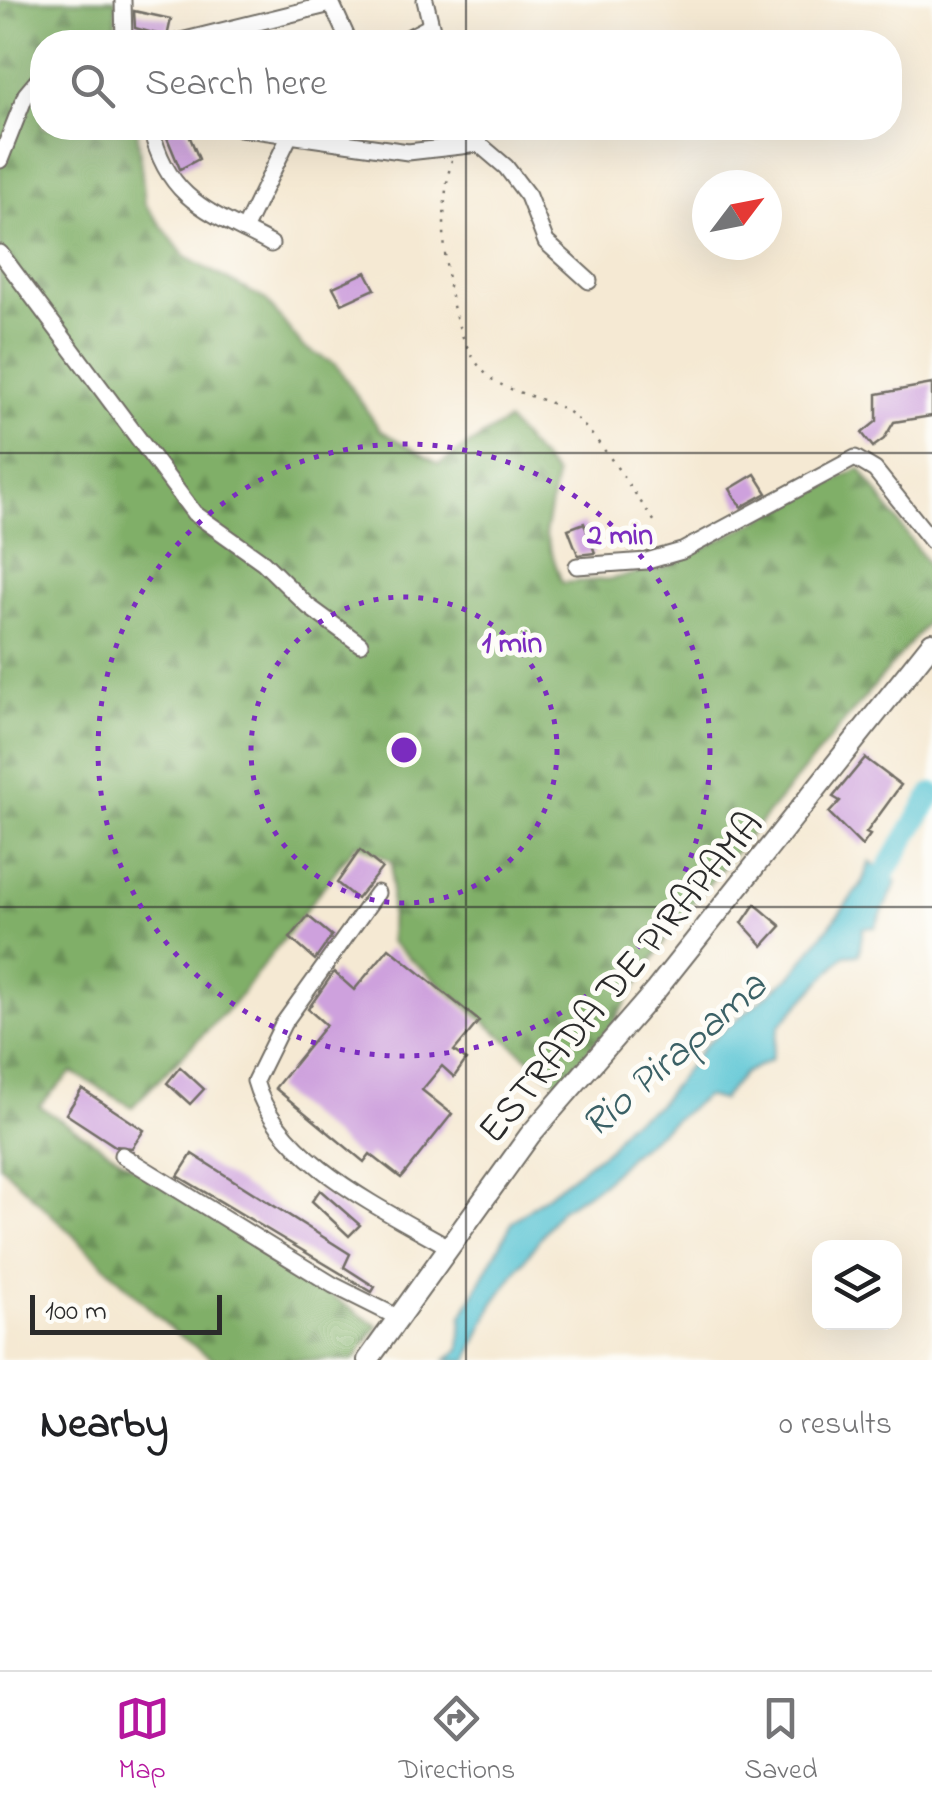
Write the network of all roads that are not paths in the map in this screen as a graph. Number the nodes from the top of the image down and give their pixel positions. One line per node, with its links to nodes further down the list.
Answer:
1 (123, 0): 4 (street)
2 (425, 0): 7 (street)
3 (330, 2): 5 (street); 6 (street)
4 (124, 30)
5 (223, 30)
6 (343, 30)
7 (431, 30)
8 (30, 89): 14 (street)
9 (154, 140): 15 (street)
10 (288, 140): 15 (street)
11 (313, 140): 13 (street)
12 (477, 140): 13 (street)
13 (479, 144): 18 (street)
14 (0, 160)
15 (244, 230): 16 (street)
16 (271, 244)
17 (0, 253): 22 (street)
18 (589, 281)
19 (932, 541): 20 (street)
20 (578, 566)
21 (932, 643): 25 (main road, ESTRADA DE PIRAPAMA)
22 (360, 644)
23 (378, 893): 25 (street)
24 (122, 1156): 26 (street)
25 (447, 1246): 26 (main road, ESTRADA DE PIRAPAMA)
26 (397, 1317): 27 (main road, ESTRADA DE PIRAPAMA)
27 (368, 1360)

